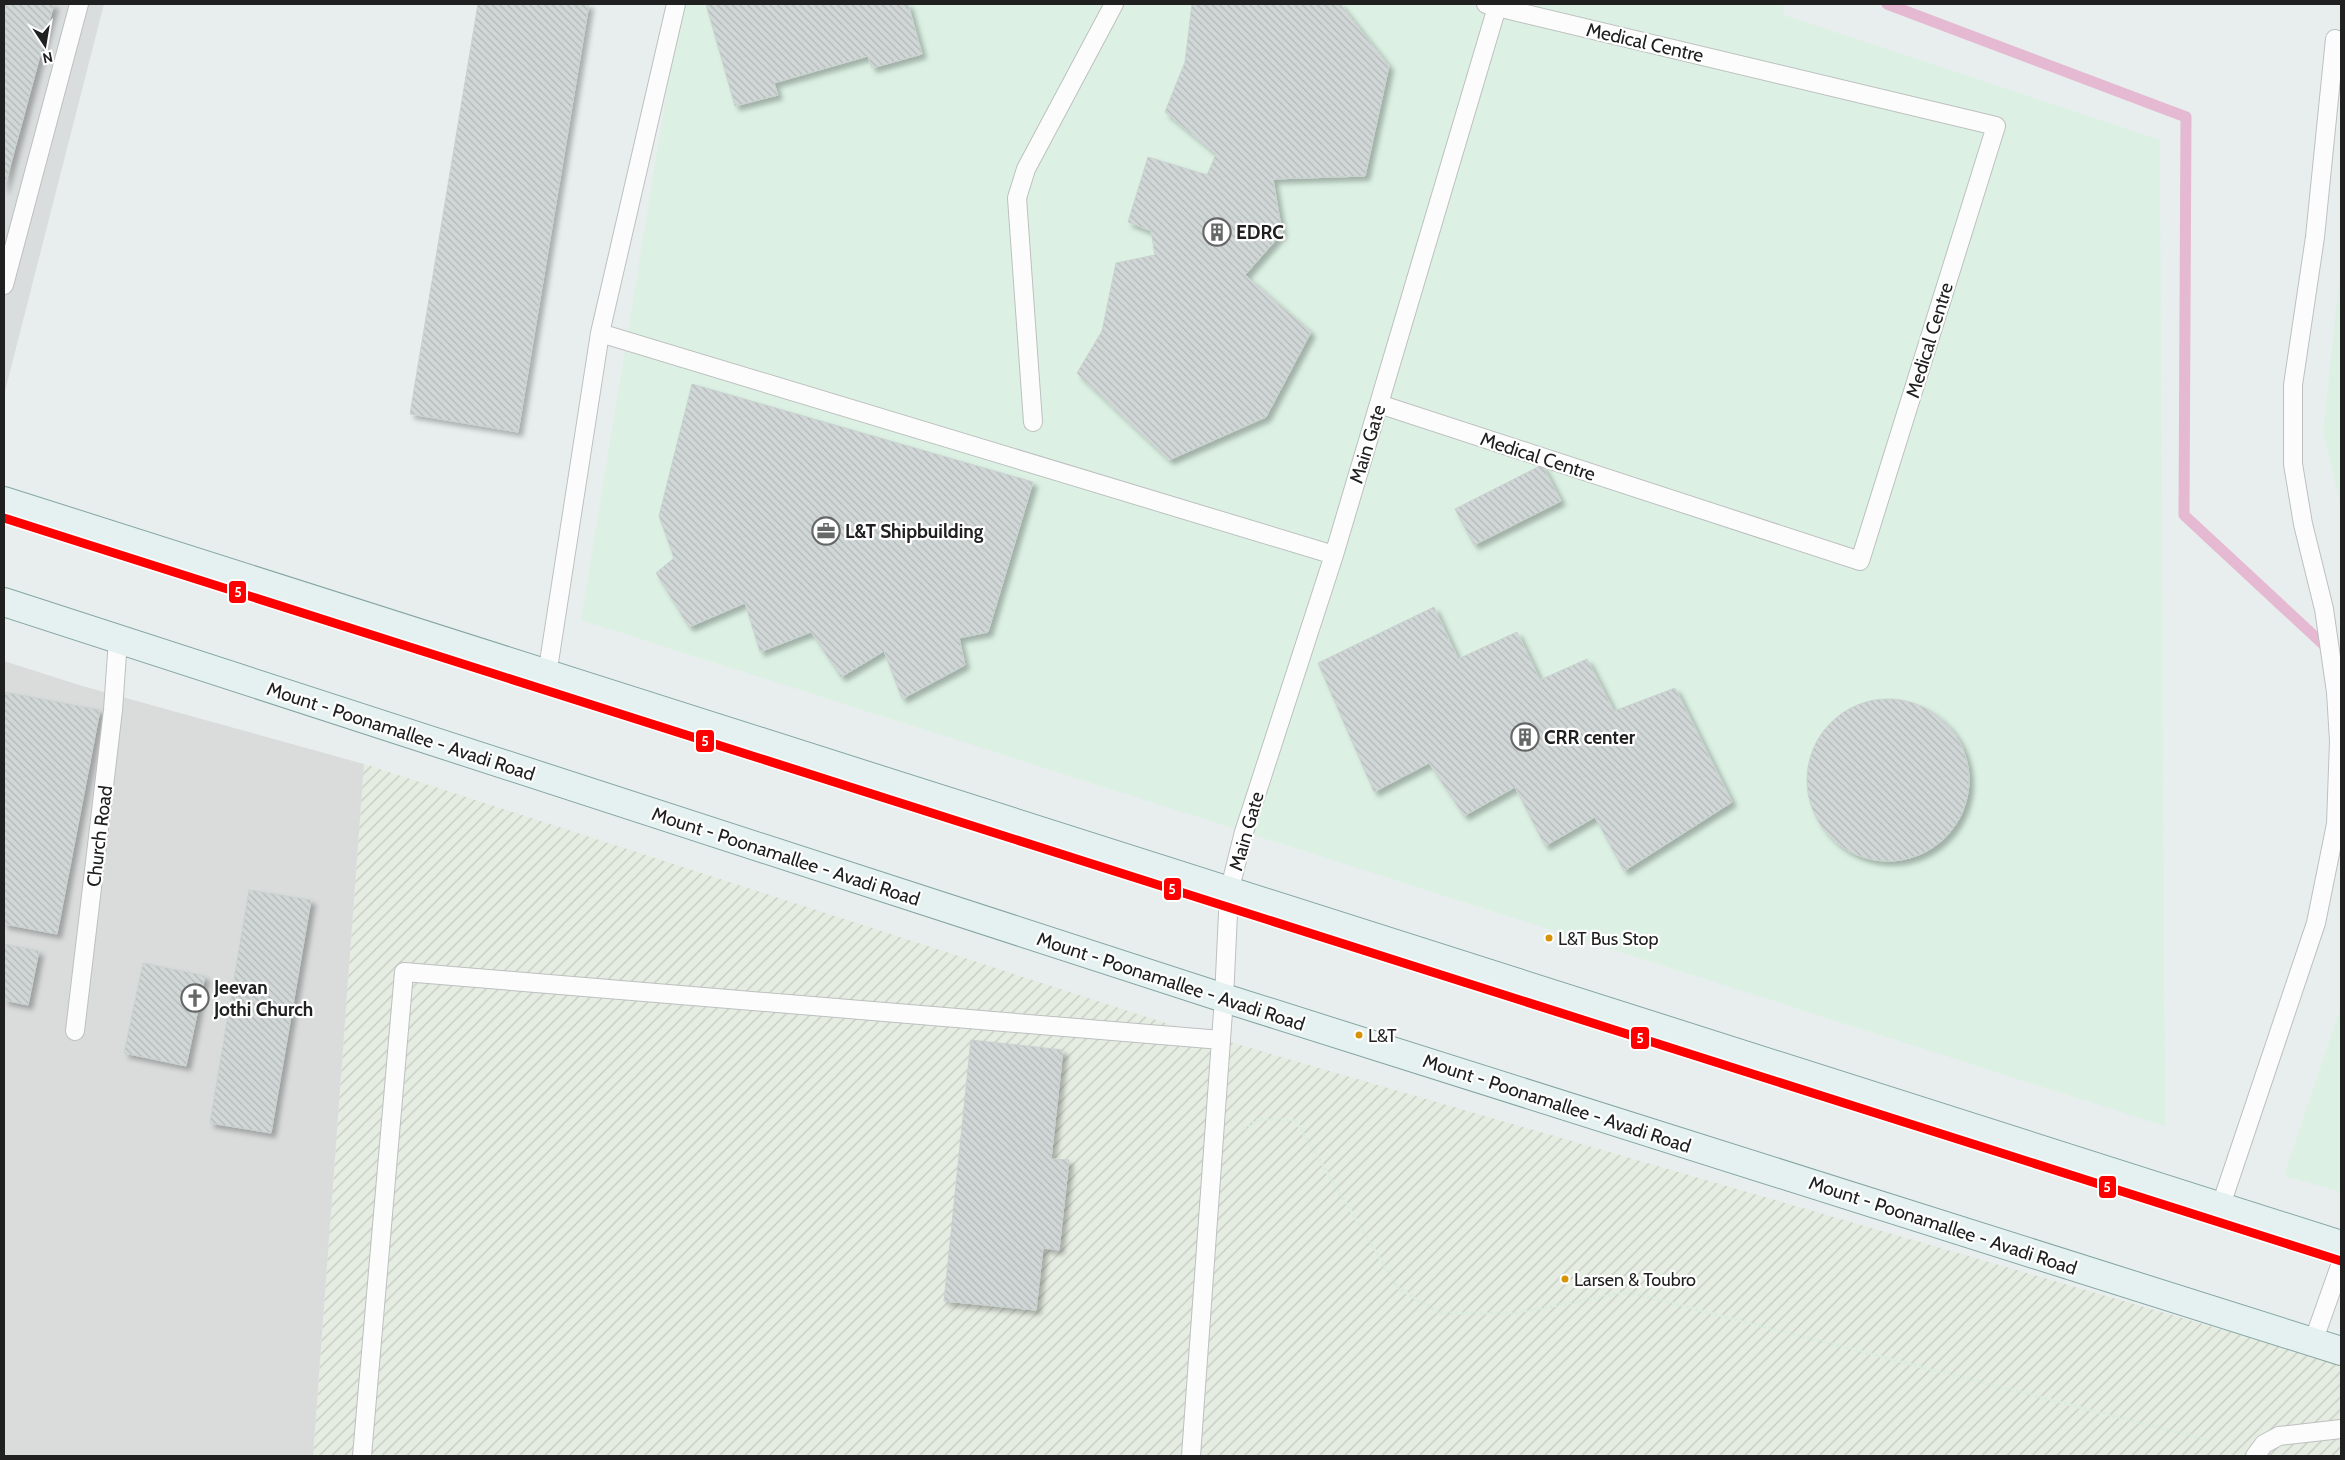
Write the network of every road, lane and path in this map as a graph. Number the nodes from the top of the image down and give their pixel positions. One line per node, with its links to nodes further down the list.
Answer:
1 (79, 4): 6 (lane)
2 (676, 4): 7 (lane)
3 (1114, 4): 9 (lane)
4 (1494, 5): 8 (lane, Main Gate); 8 (lane, Medical Centre)
5 (2335, 39): 20 (lane)
6 (4, 285)
7 (600, 333): 11 (lane); 14 (lane)
8 (1379, 404): 11 (lane, Main Gate)
9 (1033, 422)
10 (4, 500): 14 (main road)
11 (1334, 555): 15 (lane, Main Gate)
12 (4, 602): 13 (main road, Mount - Poonamallee - Avadi Road)
13 (118, 640): 16 (main road, Mount - Poonamallee - Avadi Road); 17 (lane, Church Road)
14 (547, 675): 15 (main road)
15 (1229, 892): 16 (lane, Main Gate); 20 (main road)
16 (1224, 998): 18 (lane, Main Gate); 23 (main road, Mount - Poonamallee - Avadi Road)
17 (75, 1031)
18 (1221, 1040): 19 (lane, Main Gate); 27 (lane)
19 (1213, 1147): 26 (path); 28 (lane, Main Gate)
20 (2220, 1208): 21 (main road)
21 (2341, 1245)
22 (2341, 1263): 23 (lane)
23 (2313, 1342): 24 (main road, Mount - Poonamallee - Avadi Road)
24 (2341, 1351)
25 (2341, 1429): 29 (lane)
26 (2208, 1440)
27 (362, 1456)
28 (1191, 1456)
29 (2255, 1456)

